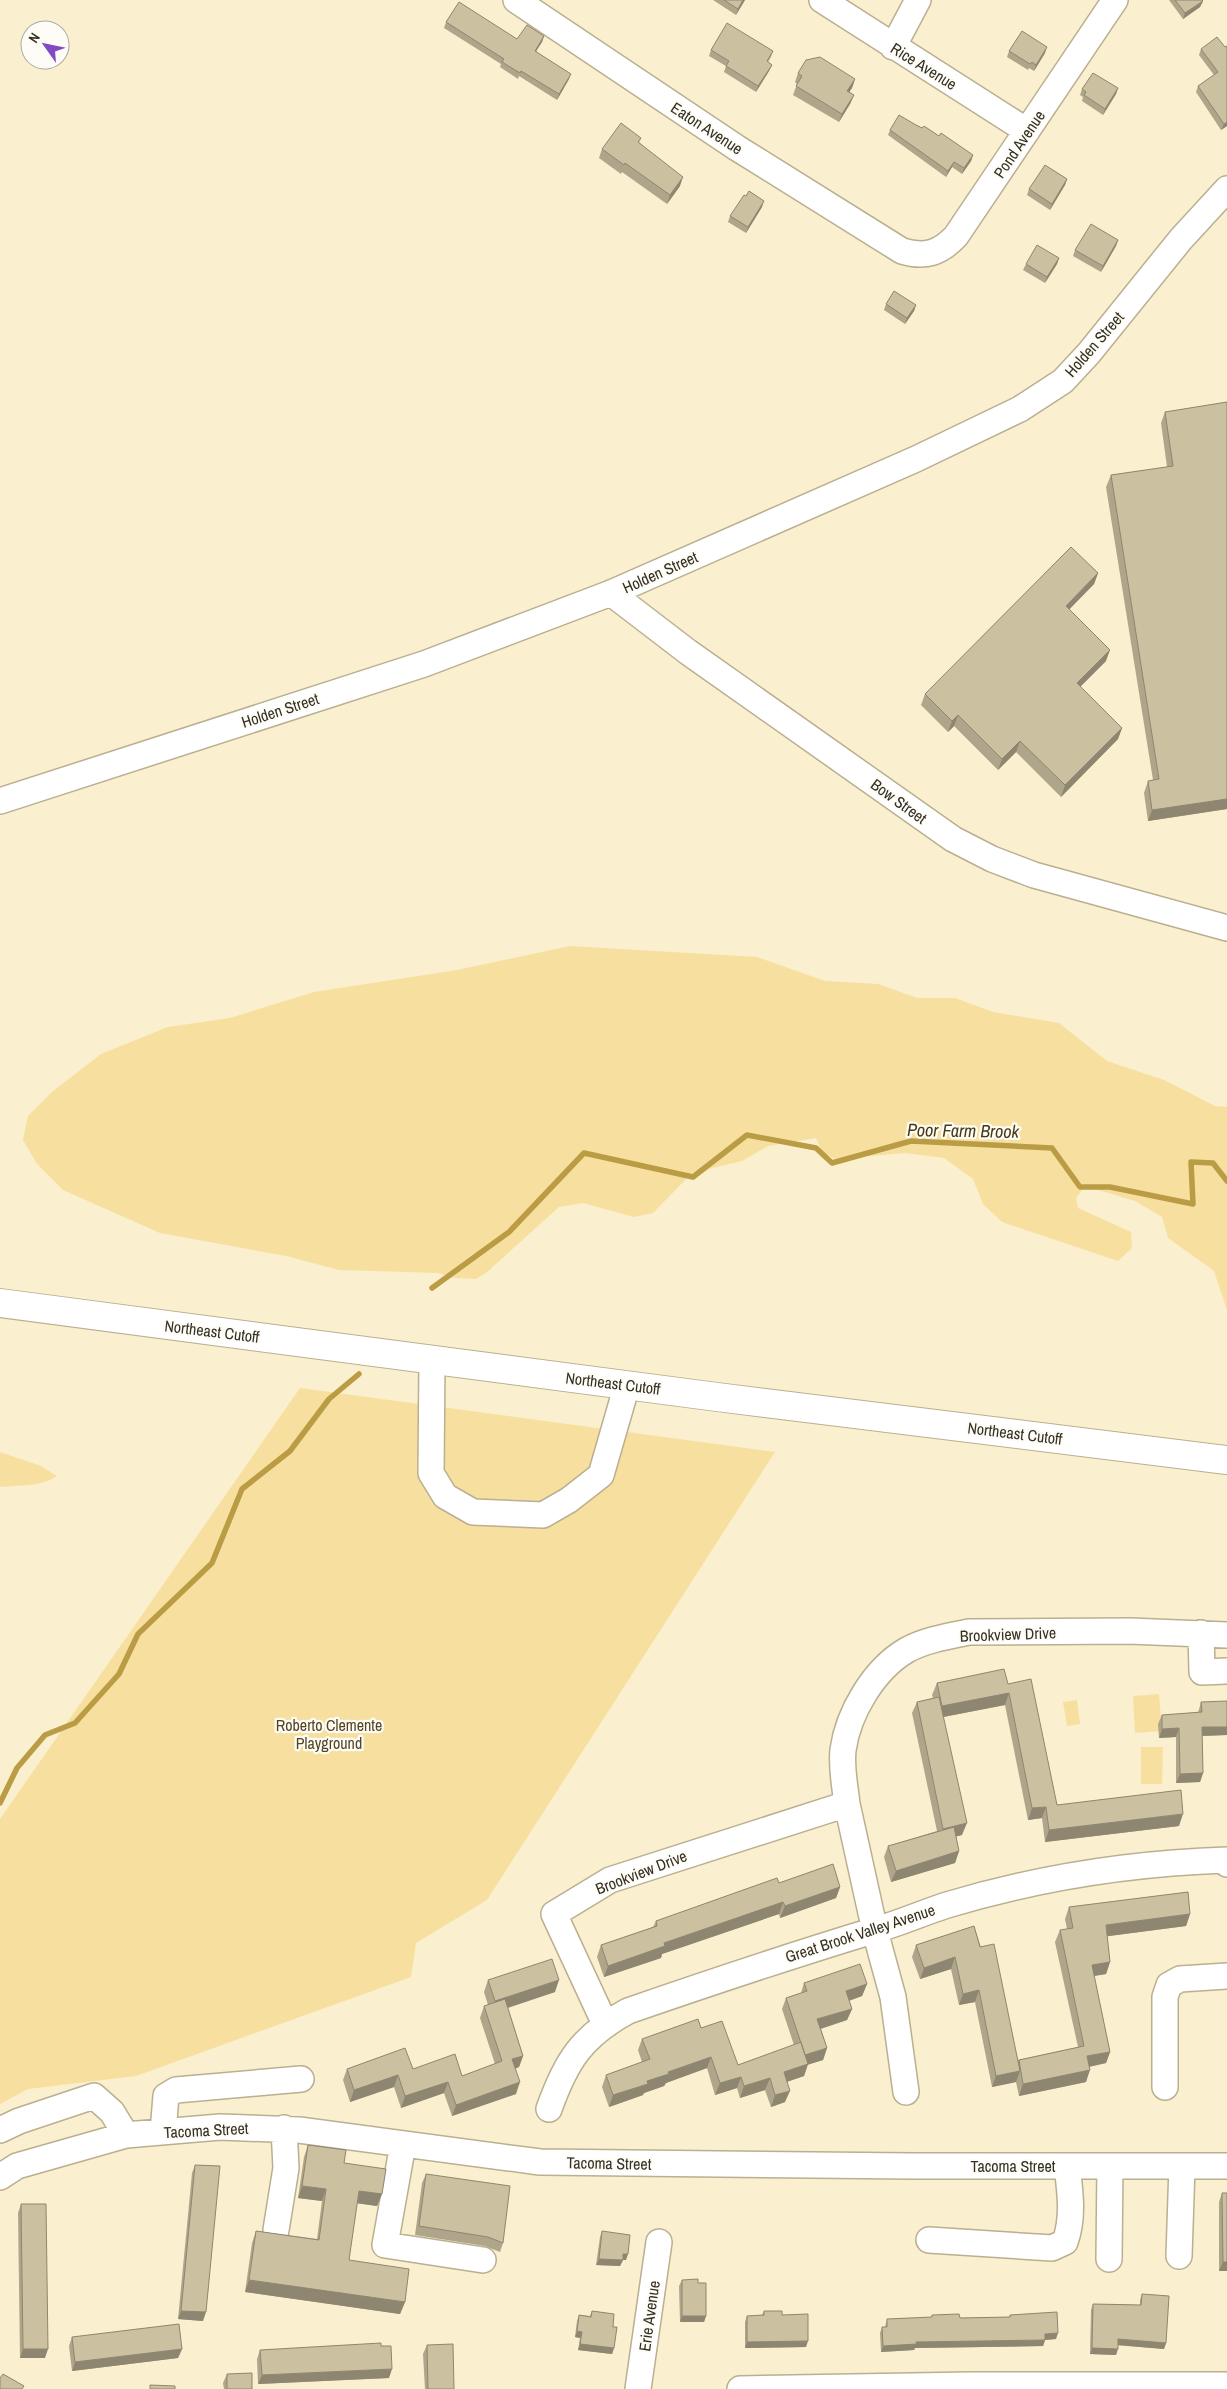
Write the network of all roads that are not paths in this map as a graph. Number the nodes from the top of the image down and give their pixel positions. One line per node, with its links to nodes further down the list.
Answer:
1 (822, 0): 5 (street, Rice Avenue)
2 (918, 0): 5 (street)
3 (1115, 0): 6 (street, Pond Avenue)
4 (523, 2): 8 (street, Eaton Avenue)
5 (893, 47): 6 (street, Rice Avenue)
6 (1027, 131): 8 (street, Pond Avenue)
7 (1227, 189): 9 (street, Holden Street)
8 (902, 252)
9 (611, 593): 10 (street, Holden Street); 11 (street, Bow Street)
10 (0, 801)
11 (1227, 928)
12 (0, 1303): 13 (main road, Northeast Cutoff)
13 (432, 1359): 14 (main road, Northeast Cutoff); 14 (street)
14 (627, 1385): 15 (main road, Northeast Cutoff)
15 (1227, 1460)
16 (1201, 1634): 17 (street, Brookview Drive); 18 (street); 19 (street, Brookview Drive)
17 (1227, 1635)
18 (1227, 1671)
19 (847, 1804): 22 (street, Brookview Drive); 24 (street, Brookview Drive)
20 (1227, 1860): 21 (street); 22 (street, Great Brook Valley Avenue)
21 (1227, 1864)
22 (875, 1930): 24 (street, Great Brook Valley Avenue); 27 (street, Brookview Drive)
23 (1227, 1976): 26 (street)
24 (605, 2024): 28 (street, Great Brook Valley Avenue)
25 (301, 2079): 31 (street)
26 (1165, 2087)
27 (906, 2092)
28 (549, 2109)
29 (284, 2128): 31 (street, Tacoma Street); 33 (street, Tacoma Street); 39 (street)
30 (0, 2130): 32 (street)
31 (163, 2132): 32 (street, Tacoma Street)
32 (126, 2135): 38 (street, Tacoma Street)
33 (403, 2144): 34 (street, Tacoma Street); 44 (street)
34 (1067, 2166): 35 (street, Tacoma Street); 40 (street)
35 (1110, 2166): 36 (street, Tacoma Street); 43 (street)
36 (1182, 2166): 37 (street, Tacoma Street); 42 (street)
37 (1227, 2166)
38 (0, 2176)
39 (276, 2230)
40 (929, 2240)
41 (659, 2242): 48 (street, Erie Avenue)
42 (1179, 2256)
43 (1108, 2259)
44 (483, 2260)
45 (1227, 2385): 46 (street)
46 (1156, 2387): 47 (street)
47 (1108, 2388): 49 (street)
48 (638, 2389)
49 (740, 2389)

